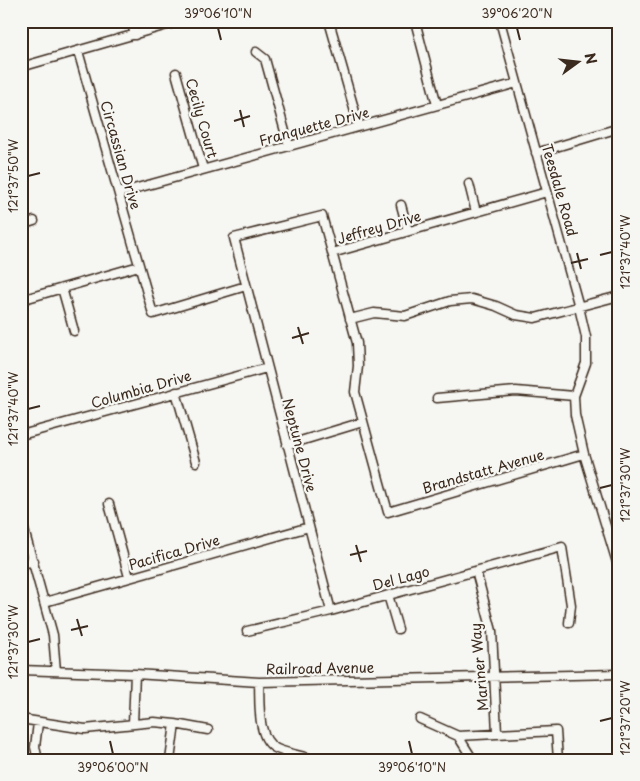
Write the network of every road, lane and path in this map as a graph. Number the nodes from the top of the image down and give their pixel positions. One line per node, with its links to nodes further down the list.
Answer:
1 (131, 21): 6 (street)
2 (181, 21): 6 (street)
3 (330, 21): 13 (street)
4 (415, 21): 12 (street)
5 (500, 21): 11 (street, Teesdale Road)
6 (135, 35): 7 (street)
7 (78, 51): 9 (street); 20 (street, Circassian Drive)
8 (256, 52): 15 (street)
9 (21, 67)
10 (176, 73): 17 (street, Cecily Court)
11 (517, 83): 12 (street, Franquette Drive); 16 (street, Teesdale Road)
12 (438, 104): 13 (street, Franquette Drive)
13 (359, 126): 15 (street, Franquette Drive)
14 (619, 129): 16 (street)
15 (289, 146): 17 (street, Franquette Drive)
16 (536, 153): 19 (street, Teesdale Road)
17 (203, 169): 20 (street, Franquette Drive)
18 (469, 184): 22 (street)
19 (548, 192): 22 (street, Jeffrey Drive); 32 (street, Teesdale Road)
20 (118, 193): 27 (street, Circassian Drive)
21 (401, 205): 25 (street)
22 (476, 212): 25 (street, Jeffrey Drive)
23 (34, 221): 24 (street)
24 (21, 225)
25 (408, 231): 26 (street, Jeffrey Drive)
26 (332, 253): 28 (street, Jeffrey Drive); 33 (street)
27 (139, 266): 28 (street); 29 (street)
28 (246, 286): 35 (street, Neptune Drive)
29 (62, 288): 31 (street); 34 (street)
30 (619, 296): 32 (street)
31 (21, 300)
32 (580, 307): 33 (street); 37 (street, Teesdale Road)
33 (350, 319): 39 (street)
34 (74, 331)
35 (267, 368): 36 (street, Columbia Drive); 41 (street, Neptune Drive)
36 (176, 392): 40 (street, Columbia Drive); 43 (street)
37 (574, 396): 38 (street); 42 (street, Teesdale Road)
38 (437, 398)
39 (363, 422): 41 (street); 42 (street, Brandstatt Avenue)
40 (21, 436)
41 (287, 445): 46 (street, Neptune Drive)
42 (584, 454): 48 (street, Teesdale Road)
43 (196, 462)
44 (108, 504): 53 (street)
45 (21, 519): 49 (street)
46 (309, 527): 53 (street, Pacifica Drive); 56 (street, Neptune Drive)
47 (619, 530): 48 (street)
48 (608, 533): 51 (street, Teesdale Road)
49 (34, 561): 50 (street); 55 (street)
50 (21, 564)
51 (619, 569)
52 (476, 571): 54 (street, Del Lago); 57 (street, Del Lago); 64 (street, Mariner Way)
53 (129, 577): 55 (street, Pacifica Drive)
54 (388, 595): 56 (street, Del Lago); 58 (street)
55 (45, 602): 61 (street)
56 (331, 611): 59 (street, Del Lago)
57 (569, 623)
58 (398, 630)
59 (247, 631)
60 (21, 670): 61 (street, Railroad Avenue)
61 (56, 671): 62 (street, Railroad Avenue)
62 (135, 674): 65 (street, Railroad Avenue); 69 (street)
63 (619, 674): 64 (street, Railroad Avenue)
64 (494, 676): 65 (street, Railroad Avenue); 72 (street, Mariner Way)
65 (259, 682): 76 (street)
66 (21, 719): 68 (street)
67 (420, 720): 73 (street)
68 (38, 723): 69 (street); 74 (street)
69 (133, 724): 70 (street)
70 (175, 724): 71 (street); 75 (street)
71 (208, 730)
72 (497, 733): 73 (street); 78 (street)
73 (458, 736): 77 (street)
74 (38, 760)
75 (170, 760)
76 (315, 760)
77 (473, 760)
78 (558, 760)

